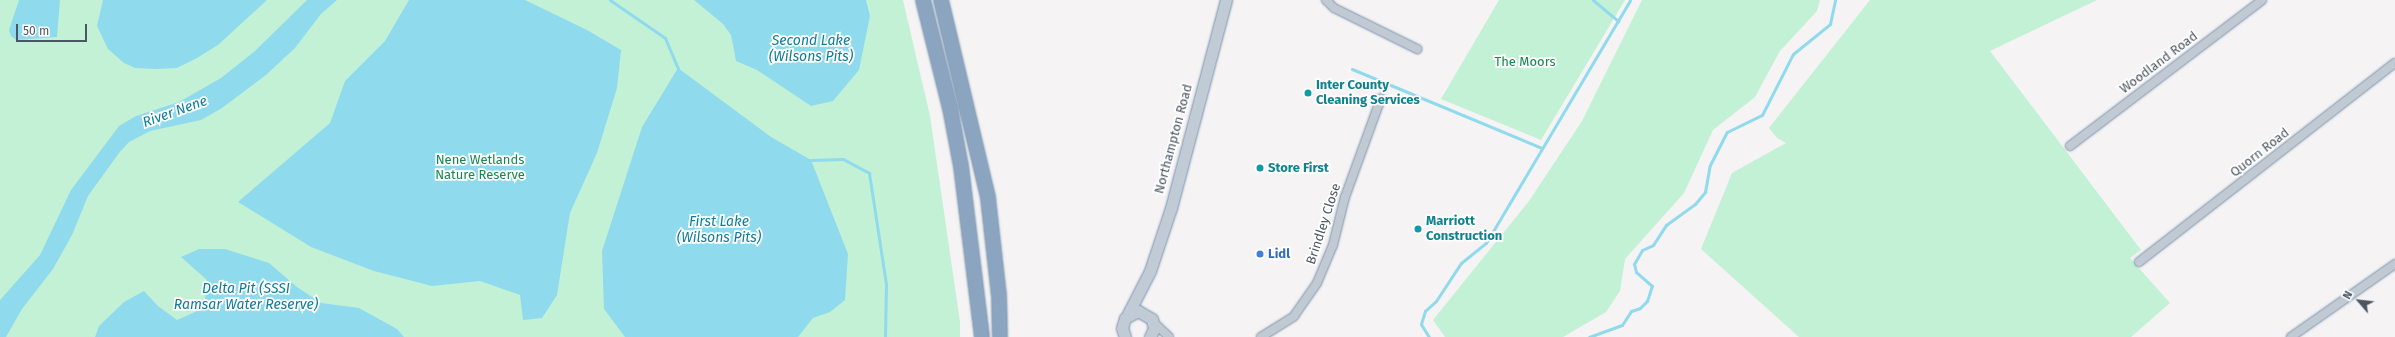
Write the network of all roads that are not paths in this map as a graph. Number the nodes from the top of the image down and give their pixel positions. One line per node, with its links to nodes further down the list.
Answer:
1 (923, 0): 16 (highway)
2 (941, 0): 17 (highway)
3 (1226, 0): 12 (main road, Northampton Road)
4 (1326, 0): 6 (street)
5 (2262, 0): 9 (street, Woodland Road)
6 (1417, 49)
7 (2395, 63): 10 (street, Quorn Road)
8 (1381, 98): 20 (street, Brindley Close)
9 (2070, 146)
10 (2139, 262)
11 (2395, 264): 21 (street)
12 (1145, 283): 13 (main road, Northampton Road); 14 (main road, Northampton Road)
13 (1128, 314): 14 (main road); 15 (main road, Northampton Road)
14 (1149, 317): 18 (main road, Northampton Road); 19 (street)
15 (1123, 336)
16 (982, 337)
17 (1000, 337)
18 (1150, 337)
19 (1169, 337)
20 (1261, 337)
21 (2290, 337)

